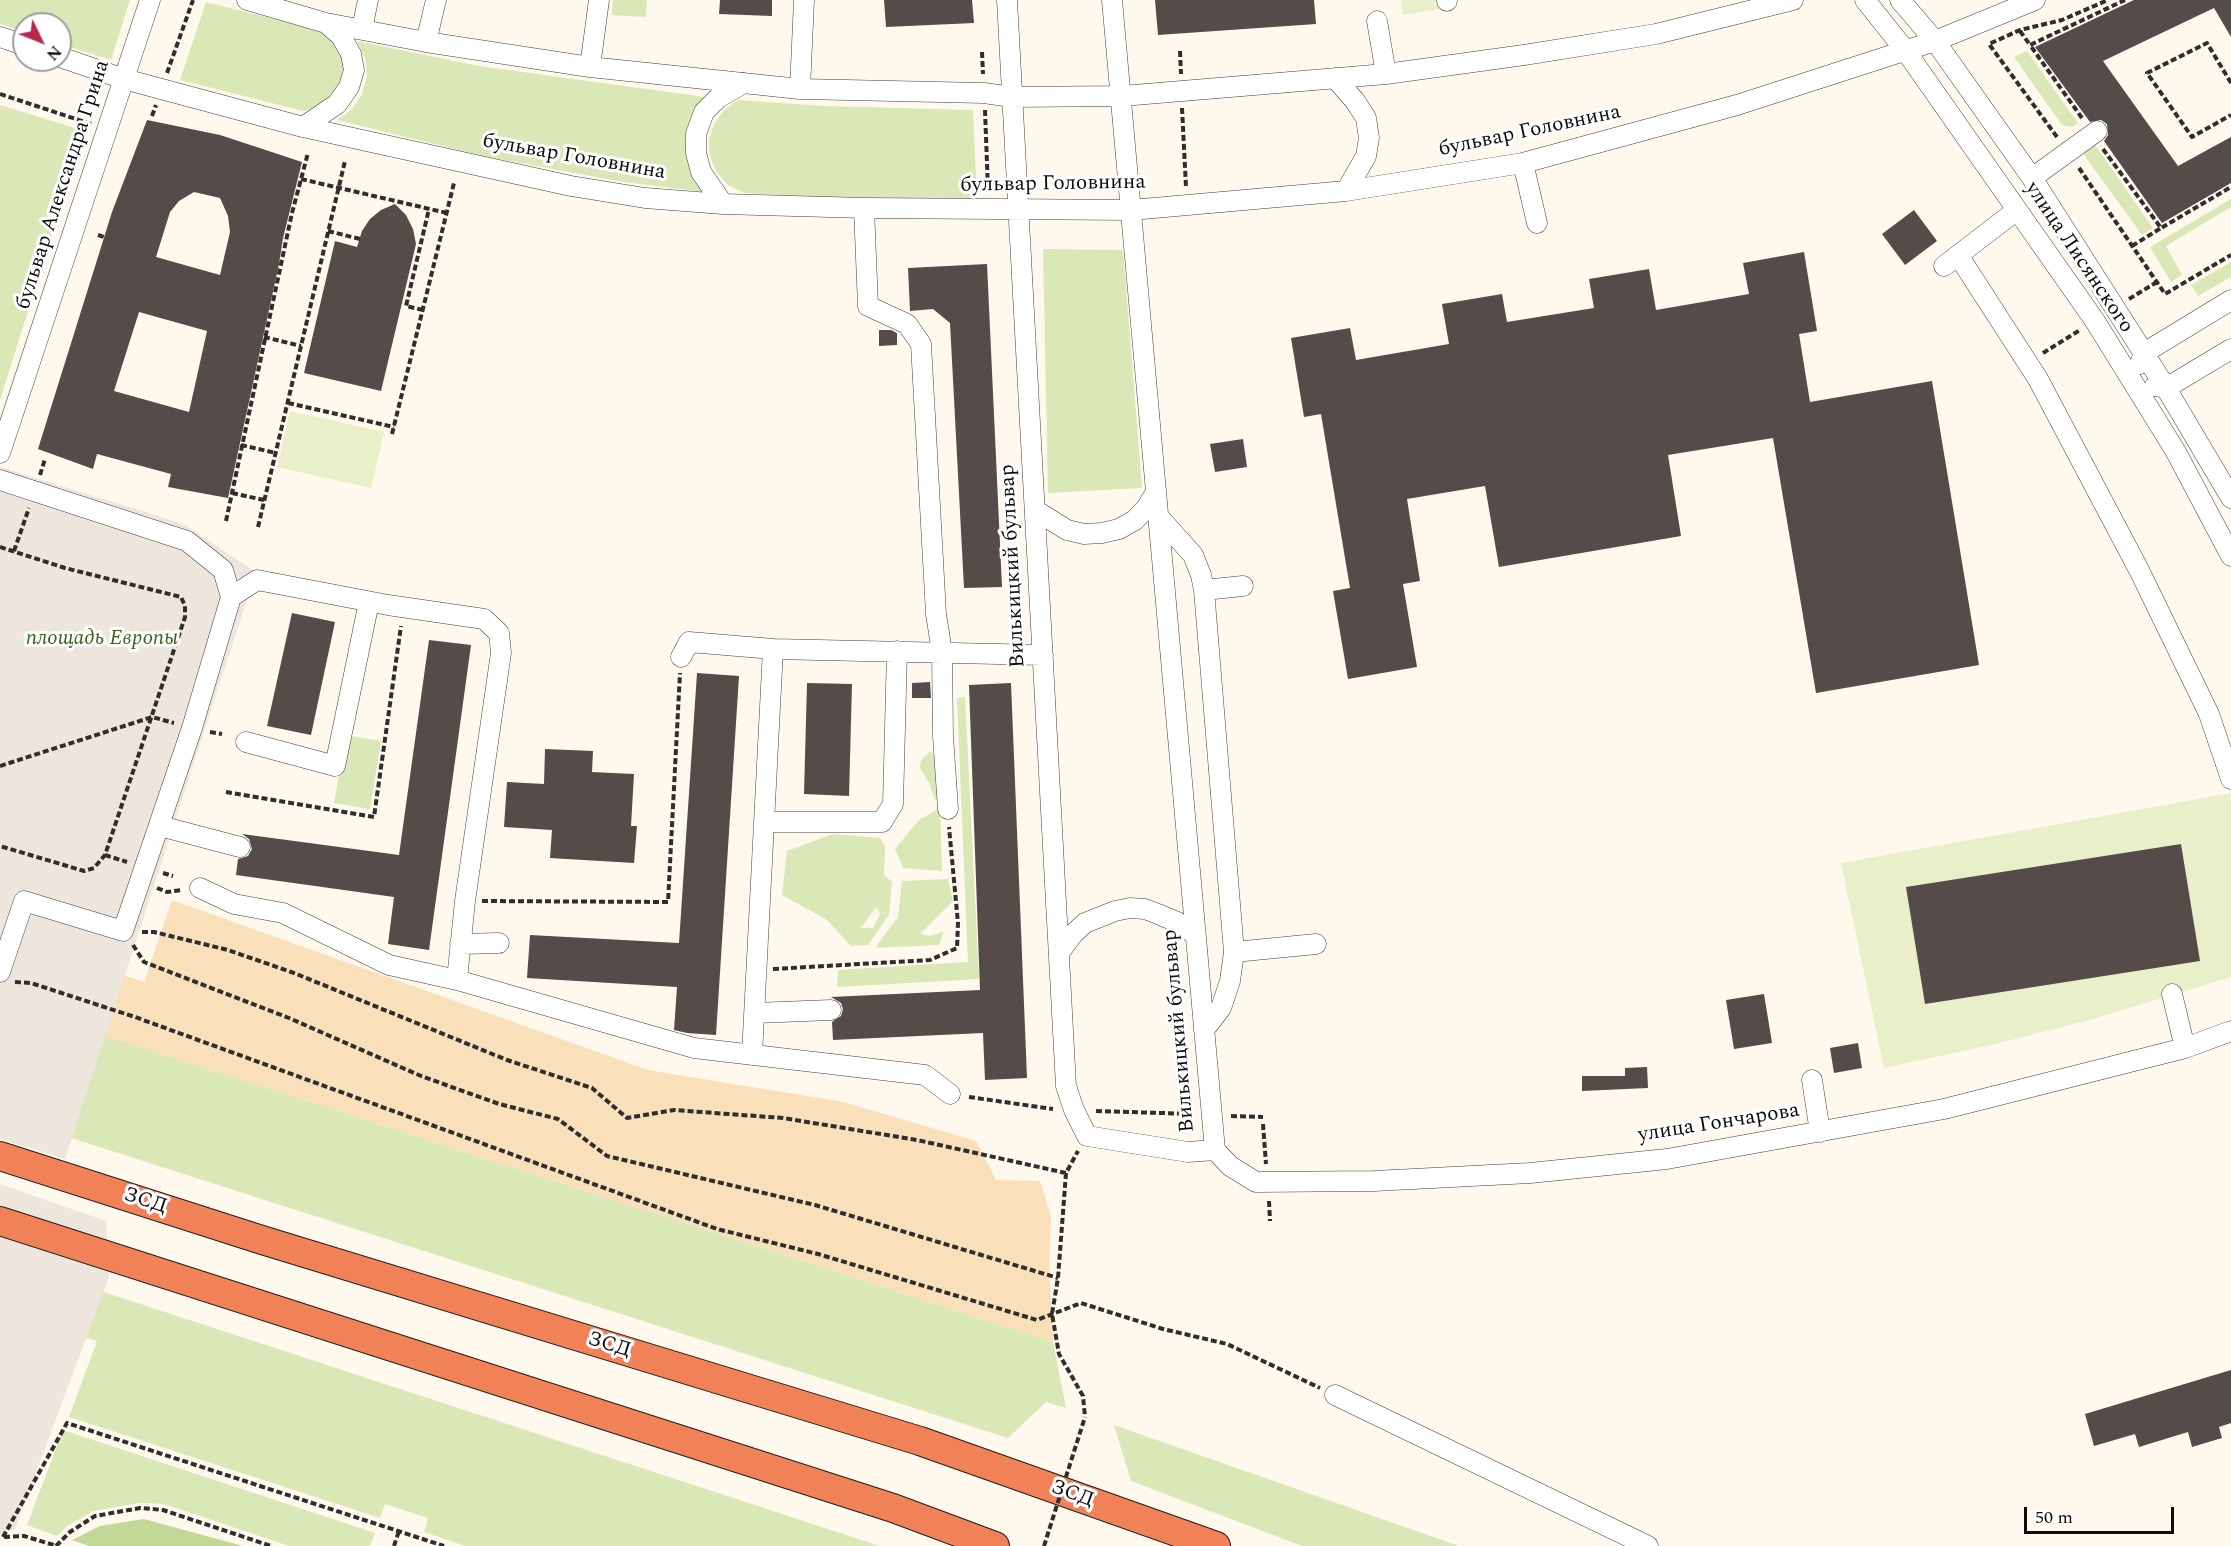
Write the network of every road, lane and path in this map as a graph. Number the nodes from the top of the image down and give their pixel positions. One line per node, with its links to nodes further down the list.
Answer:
1 (150, 0): 29 (street, бульвар Александра Грина)
2 (193, 0): 33 (path)
3 (247, 0): 15 (street)
4 (368, 0): 16 (street)
5 (436, 0): 19 (street)
6 (599, 0): 25 (street)
7 (804, 0): 34 (street)
8 (1007, 0): 37 (street, Вилькицкий бульвар)
9 (1112, 0): 36 (street, Вилькицкий бульвар)
10 (1793, 0): 26 (street)
11 (1864, 0): 21 (street, улица Лисянского)
12 (1900, 0): 18 (street, улица Лисянского)
13 (2036, 0): 18 (street, бульвар Головнина)
14 (1377, 21): 26 (street)
15 (326, 23): 16 (street); 42 (street)
16 (362, 29): 19 (street)
17 (2020, 30): 20 (path)
18 (1935, 41): 21 (street, бульвар Головнина); 48 (street, улица Лисянского)
19 (426, 42): 25 (street)
20 (2030, 45)
21 (1905, 50): 47 (street, бульвар Головнина); 60 (street, улица Лисянского)
22 (1180, 51): 27 (path)
23 (982, 52): 30 (path)
24 (72, 61): 29 (street, бульвар Головнина)
25 (590, 67): 31 (street)
26 (1386, 74): 28 (street)
27 (1181, 78)
28 (1335, 78): 36 (street); 52 (street)
29 (124, 79): 33 (street, бульвар Головнина); 43 (street, бульвар Александра Грина)
30 (983, 81)
31 (744, 83): 34 (street); 55 (street)
32 (2231, 83): 40 (path)
33 (161, 89): 41 (path); 42 (street, бульвар Головнина)
34 (800, 89): 37 (street)
35 (0, 94): 43 (path)
36 (1122, 96): 37 (street); 59 (street, Вилькицкий бульвар)
37 (1012, 97): 57 (street, Вилькицкий бульвар)
38 (985, 106): 54 (path)
39 (1182, 107): 53 (path)
40 (2231, 115)
41 (152, 116)
42 (303, 127): 55 (street, бульвар Головнина)
43 (108, 129): 81 (street, бульвар Александра Грина)
44 (2097, 131): 48 (street)
45 (308, 153): 49 (path)
46 (345, 161): 51 (path)
47 (1522, 163): 52 (street, бульвар Головнина); 62 (street)
48 (2032, 177): 74 (street, улица Лисянского)
49 (301, 178): 51 (path); 71 (path)
50 (454, 183): 61 (path)
51 (339, 187): 58 (path); 64 (path)
52 (1346, 191): 59 (street, бульвар Головнина)
53 (1186, 194)
54 (989, 199)
55 (723, 204): 56 (street, бульвар Головнина)
56 (864, 208): 57 (street, бульвар Головнина); 100 (street)
57 (1018, 208): 59 (street, бульвар Головнина); 88 (street, Вилькицкий бульвар)
58 (429, 209): 61 (path); 70 (path)
59 (1131, 210): 84 (street, Вилькицкий бульвар)
60 (2017, 210): 75 (street, улица Лисянского); 108 (street)
61 (447, 213): 70 (path)
62 (1537, 223)
63 (2161, 228): 68 (path)
64 (328, 231): 67 (path); 72 (path)
65 (98, 235): 66 (path)
66 (104, 237)
67 (360, 239)
68 (2132, 246)
69 (2231, 300): 74 (street)
70 (423, 310): 78 (path)
71 (264, 338): 72 (path); 80 (path)
72 (301, 346): 77 (path)
73 (2231, 349): 76 (street)
74 (2144, 352): 75 (street); 76 (street, улица Лисянского)
75 (2133, 382): 76 (street); 93 (street, улица Лисянского)
76 (2166, 388): 86 (street, улица Лисянского)
77 (288, 403): 78 (path); 82 (path)
78 (394, 427): 79 (path)
79 (392, 434)
80 (241, 445): 82 (path); 85 (path)
81 (0, 453)
82 (276, 453): 87 (path)
83 (0, 480): 96 (street)
84 (1156, 492): 88 (street); 89 (street, Вилькицкий бульвар)
85 (232, 493): 87 (path); 90 (path)
86 (2231, 498)
87 (264, 500): 91 (path)
88 (1035, 510): 101 (street, Вилькицкий бульвар)
89 (1158, 516): 95 (street); 118 (street, Вилькицкий бульвар)
90 (226, 521)
91 (258, 528)
92 (0, 547): 103 (path)
93 (2231, 556)
94 (1243, 586): 95 (street)
95 (1203, 590): 123 (street)
96 (231, 597): 97 (street); 104 (street)
97 (369, 602): 106 (street); 116 (street)
98 (773, 649): 99 (street); 102 (street); 110 (street)
99 (897, 651): 100 (street); 110 (street)
100 (942, 652): 101 (street); 109 (street)
101 (1043, 655): 122 (street, Вилькицкий бульвар)
102 (681, 657): 116 (path)
103 (152, 717): 104 (path); 107 (path); 112 (path)
104 (192, 728): 105 (path); 111 (street)
105 (222, 734)
106 (246, 742)
107 (0, 766)
108 (2231, 779)
109 (948, 809): 124 (path)
110 (764, 822): 124 (street)
111 (160, 826): 113 (street); 114 (street)
112 (0, 846)
113 (240, 847)
114 (140, 883): 115 (path); 117 (street)
115 (201, 888): 126 (street)
116 (465, 901): 120 (street)
117 (123, 931): 125 (street); 145 (path); 147 (path)
118 (1195, 935): 122 (street); 130 (street, Вилькицкий бульвар)
119 (499, 943): 120 (street)
120 (460, 944): 126 (street)
121 (1316, 944): 123 (street)
122 (1059, 952): 142 (street, Вилькицкий бульвар)
123 (1234, 952): 130 (street)
124 (757, 970): 129 (street)
125 (4, 978): 148 (path)
126 (457, 980): 133 (street)
127 (2172, 994): 132 (street)
128 (831, 1010): 129 (street)
129 (754, 1013): 133 (street)
130 (1204, 1030): 143 (street, Вилькицкий бульвар)
131 (2231, 1031): 132 (street, улица Гончарова)
132 (2185, 1048): 141 (street, улица Гончарова)
133 (752, 1056): 135 (street)
134 (1812, 1080): 141 (street)
135 (950, 1094): 136 (path)
136 (1059, 1109)
137 (1091, 1110): 138 (path)
138 (1198, 1115)
139 (1230, 1116): 140 (path)
140 (1263, 1117)
141 (1820, 1132): 143 (street, улица Гончарова)
142 (1087, 1136): 143 (street, Вилькицкий бульвар); 145 (path)
143 (1215, 1150)
144 (0, 1156): 157 (highway, ЗСД)
145 (1066, 1173): 147 (path)
146 (0, 1221): 155 (highway)
147 (1058, 1278): 148 (path)
148 (1052, 1314): 149 (path); 156 (path, bridge)
149 (1335, 1395): 158 (street)
150 (399, 1531): 151 (path); 153 (path); 154 (path)
151 (57, 1546): 152 (path)
152 (271, 1546)
153 (394, 1546)
154 (444, 1546)
155 (995, 1546)
156 (1044, 1546)
157 (1216, 1546)
158 (1648, 1546)

